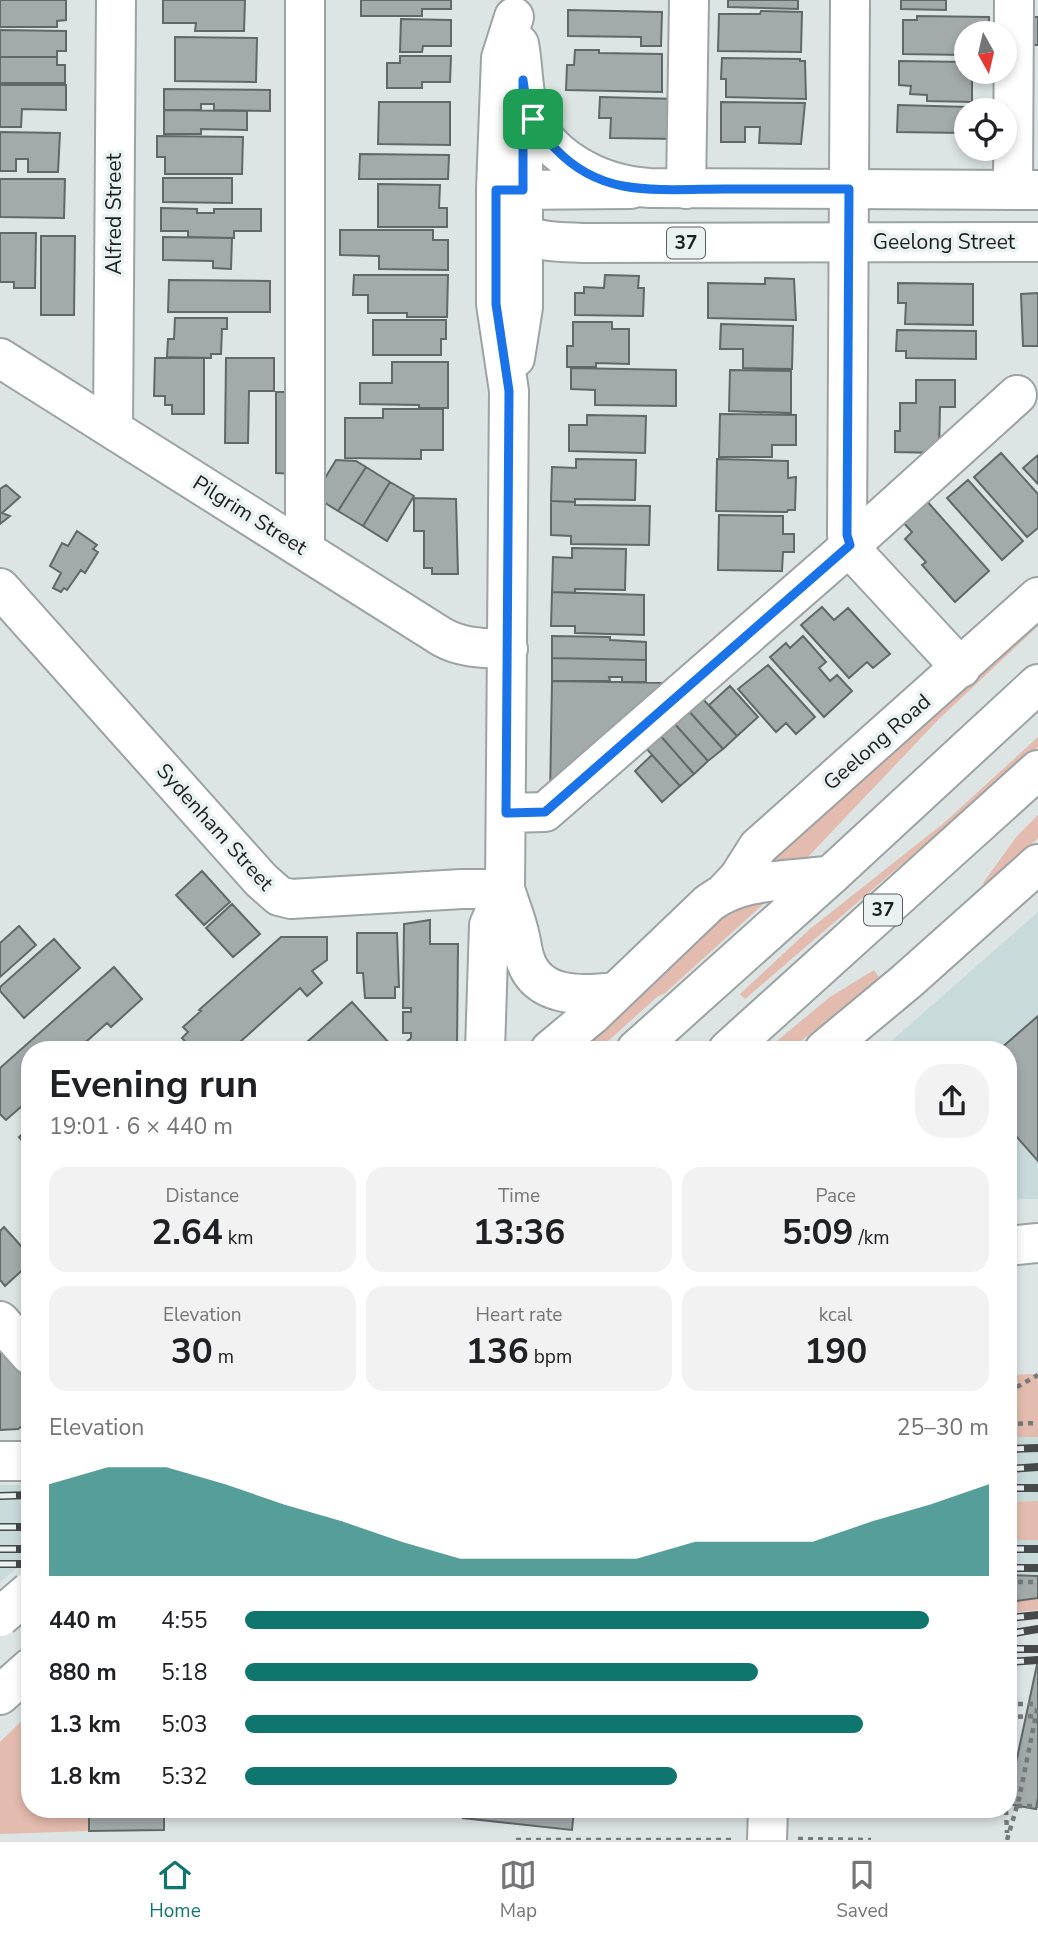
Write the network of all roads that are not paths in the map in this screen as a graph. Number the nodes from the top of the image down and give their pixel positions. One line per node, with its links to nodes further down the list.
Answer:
1 (116, 0): 18 (main road, Alfred Street)
2 (305, 0): 20 (main road)
3 (689, 0): 8 (main road)
4 (850, 0): 9 (main road)
5 (1014, 0): 10 (main road)
6 (514, 8): 7 (main road); 11 (main road)
7 (523, 80): 8 (main road); 11 (main road)
8 (668, 188): 9 (main road); 11 (main road)
9 (849, 189): 10 (main road); 13 (main road)
10 (1025, 189)
11 (505, 192): 12 (main road); 16 (main road)
12 (524, 235): 13 (main road, Geelong Street / 37); 16 (main road)
13 (849, 242): 14 (main road, Geelong Street / 37); 19 (main road)
14 (1038, 242)
15 (0, 358): 18 (main road, Pilgrim Street)
16 (509, 391): 23 (main road)
17 (1017, 395): 19 (main road)
18 (113, 429): 20 (main road, Pilgrim Street)
19 (850, 545): 24 (main road); 27 (main road)
20 (305, 550): 23 (main road, Pilgrim Street)
21 (0, 587): 30 (main road, Sydenham Street)
22 (1038, 597): 24 (main road, Geelong Road)
23 (508, 649): 27 (main road)
24 (961, 668): 31 (main road, Geelong Road)
25 (1038, 684): 29 (main road)
26 (1038, 770): 36 (main road, 37)
27 (506, 813): 30 (main road)
28 (1038, 864): 37 (main road)
29 (831, 875): 31 (main road, Geelong Road); 35 (main road)
30 (505, 889): 32 (main road); 33 (main road)
31 (724, 893): 32 (main road, Geelong Road)
32 (614, 992): 34 (main road, Geelong Road)
33 (485, 1041)
34 (561, 1041)
35 (646, 1041)
36 (738, 1041)
37 (835, 1041)
38 (1038, 1243): 39 (main road)
39 (1017, 1245)
40 (0, 1321): 41 (main road)
41 (21, 1345)
42 (0, 1461): 43 (main road)
43 (21, 1461)
44 (21, 1599): 45 (main road, bridge)
45 (0, 1618)
46 (21, 1676): 47 (main road)
47 (0, 1695)
48 (768, 1818): 49 (main road)
49 (767, 1840)

